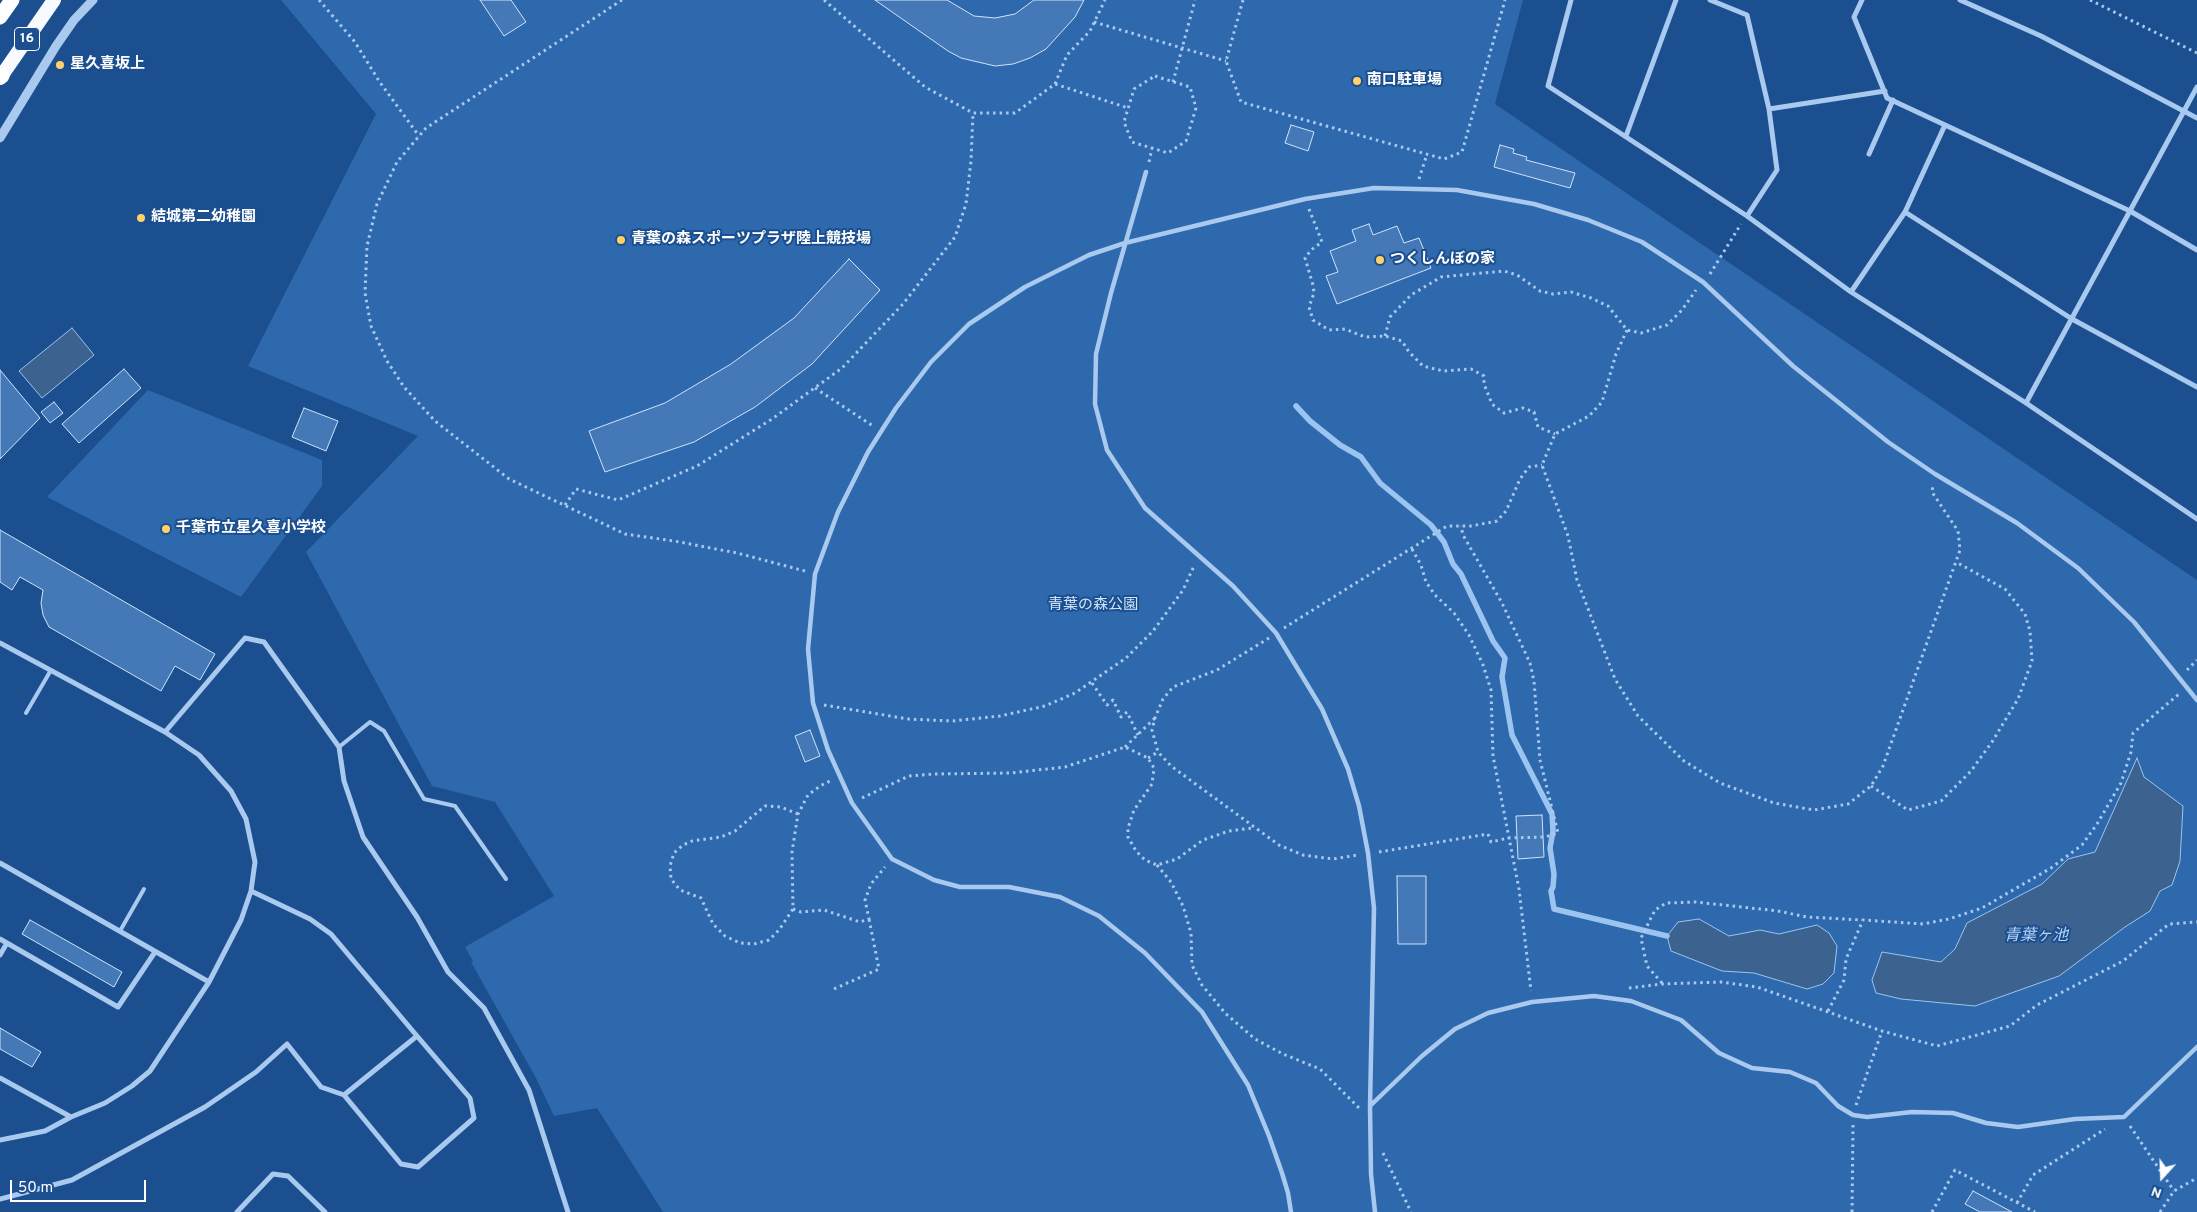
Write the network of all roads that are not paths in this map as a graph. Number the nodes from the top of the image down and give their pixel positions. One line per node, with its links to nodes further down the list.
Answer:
1 (12, 0): 9 (highway)
2 (54, 0): 10 (highway, 16)
3 (93, 0): 19 (street)
4 (1571, 0): 18 (street)
5 (1676, 0): 18 (street)
6 (1710, 0): 14 (street)
7 (1862, 0): 12 (street)
8 (1960, 0): 15 (street)
9 (0, 17)
10 (1, 77)
11 (2197, 87): 15 (street)
12 (1885, 91): 13 (street); 14 (street)
13 (1892, 100): 17 (street); 20 (street)
14 (1769, 109): 24 (street)
15 (2184, 110): 16 (street); 22 (street)
16 (2197, 118)
17 (1945, 124): 22 (street); 23 (street)
18 (1626, 136): 24 (street)
19 (0, 138)
20 (1869, 154)
21 (1146, 172): 25 (street)
22 (2130, 211): 26 (street); 28 (street)
23 (1905, 212): 27 (street); 28 (street)
24 (1747, 216): 27 (street)
25 (1125, 243): 34 (street); 52 (street); 59 (street)
26 (2197, 250)
27 (1851, 292): 30 (street)
28 (2072, 319): 29 (street); 30 (street)
29 (2197, 387)
30 (2026, 403): 31 (street)
31 (2197, 519)
32 (0, 643): 33 (street)
33 (52, 669): 35 (lane); 36 (street)
34 (2197, 700)
35 (26, 713)
36 (165, 732): 37 (street); 41 (street)
37 (339, 747): 39 (lane); 58 (street)
38 (0, 863): 42 (street)
39 (506, 879)
40 (144, 889): 42 (lane)
41 (251, 891): 47 (street); 48 (street)
42 (120, 931): 45 (street)
43 (0, 939): 44 (street)
44 (6, 943): 45 (street); 46 (street)
45 (155, 952): 47 (street)
46 (0, 954)
47 (210, 982): 53 (street)
48 (417, 1036): 51 (street); 51 (street)
49 (2197, 1047): 52 (street)
50 (0, 1078): 53 (street)
51 (344, 1095): 55 (street)
52 (1370, 1106): 60 (street)
53 (71, 1117): 54 (street)
54 (0, 1140)
55 (0, 1199)
56 (238, 1212): 57 (street)
57 (326, 1212)
58 (568, 1212)
59 (1291, 1212)
60 (1375, 1212)

